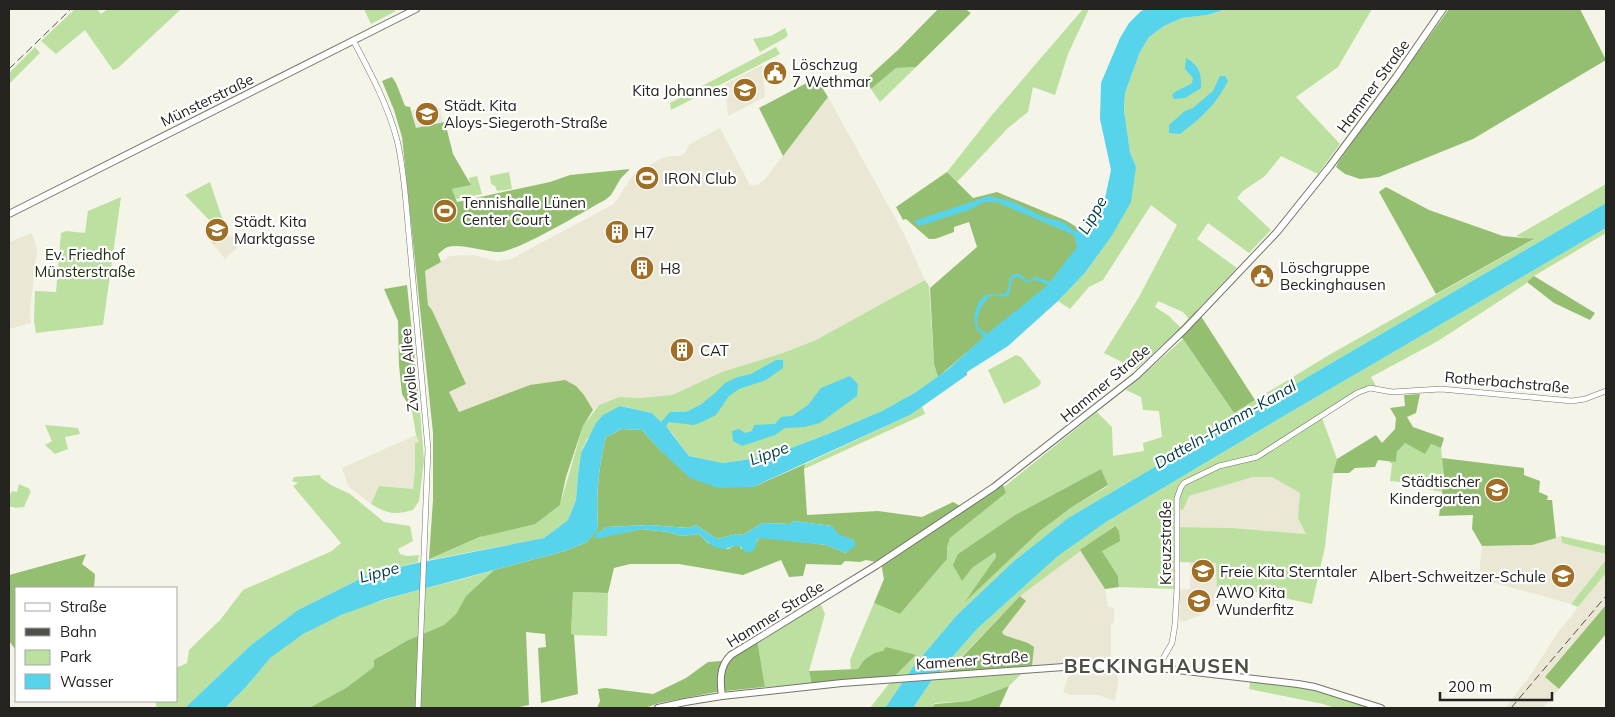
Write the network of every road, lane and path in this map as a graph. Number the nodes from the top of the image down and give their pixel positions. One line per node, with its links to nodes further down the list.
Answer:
1 (416, 9): 3 (main road, Münsterstraße)
2 (1443, 9): 8 (main road, Hammer Straße)
3 (353, 40): 4 (main road, Münsterstraße); 9 (street, Zwolle Allee)
4 (9, 214)
5 (1606, 391): 6 (street, Rotherbachstraße)
6 (1404, 392): 7 (street, Kreuzstraße)
7 (1158, 667): 8 (main road, Kamener Straße); 11 (main road, Kamener Straße)
8 (722, 696): 10 (main road, Kamener Straße)
9 (418, 708)
10 (658, 708)
11 (1382, 708)

